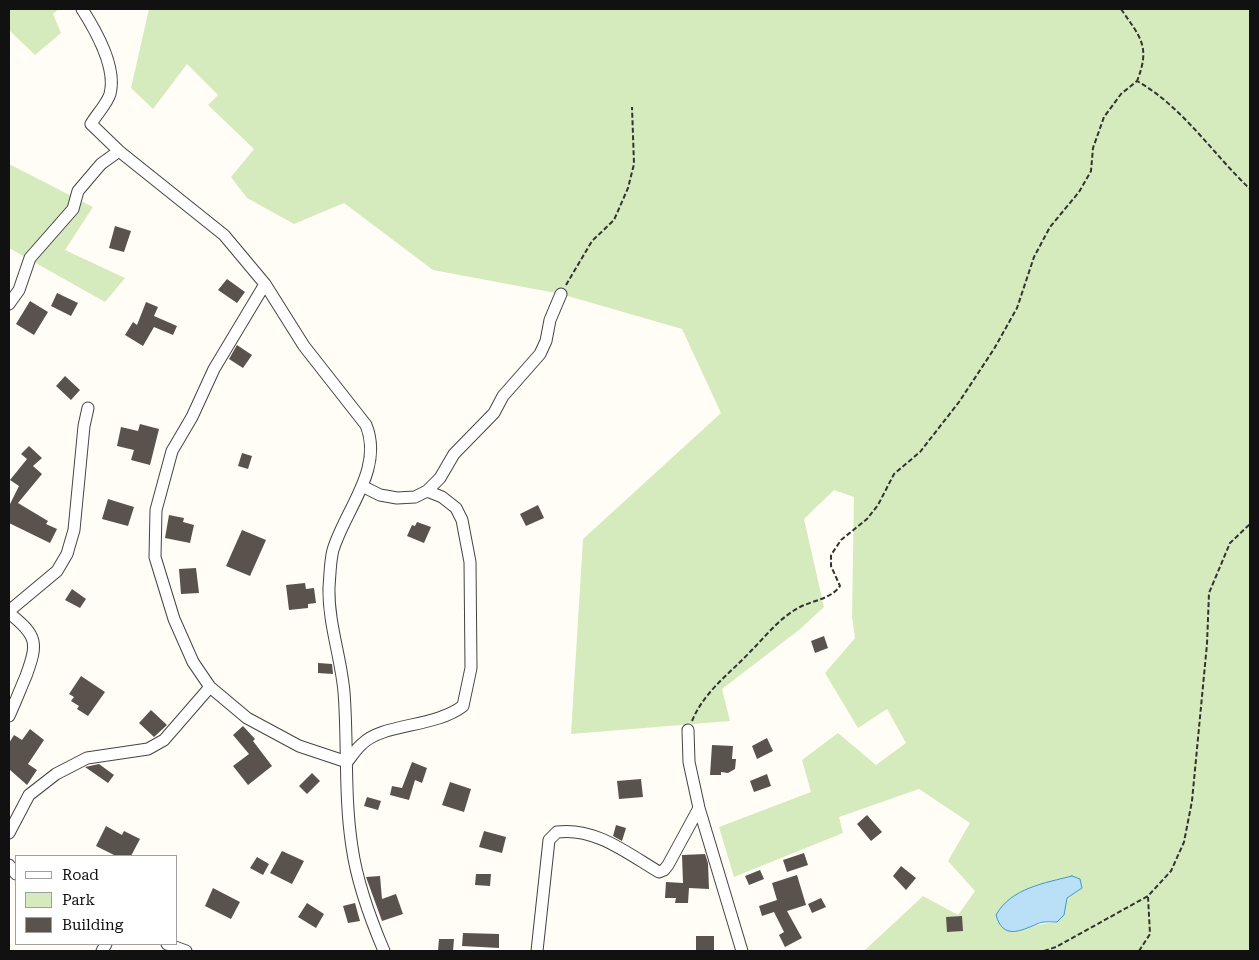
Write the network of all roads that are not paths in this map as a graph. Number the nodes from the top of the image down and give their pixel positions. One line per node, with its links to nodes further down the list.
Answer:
1 (82, 9): 2 (street)
2 (119, 151): 3 (street); 5 (street)
3 (265, 284): 7 (street); 10 (street)
4 (561, 294): 8 (street)
5 (9, 304)
6 (88, 408): 9 (street)
7 (362, 486): 8 (street); 13 (street)
8 (427, 490): 13 (street)
9 (9, 612): 11 (street)
10 (210, 687): 13 (street); 15 (street)
11 (9, 716)
12 (688, 730): 14 (street)
13 (347, 762): 18 (street)
14 (699, 808): 19 (street); 20 (street)
15 (9, 833)
16 (170, 945): 17 (street)
17 (186, 951)
18 (384, 951)
19 (537, 951)
20 (742, 951)

